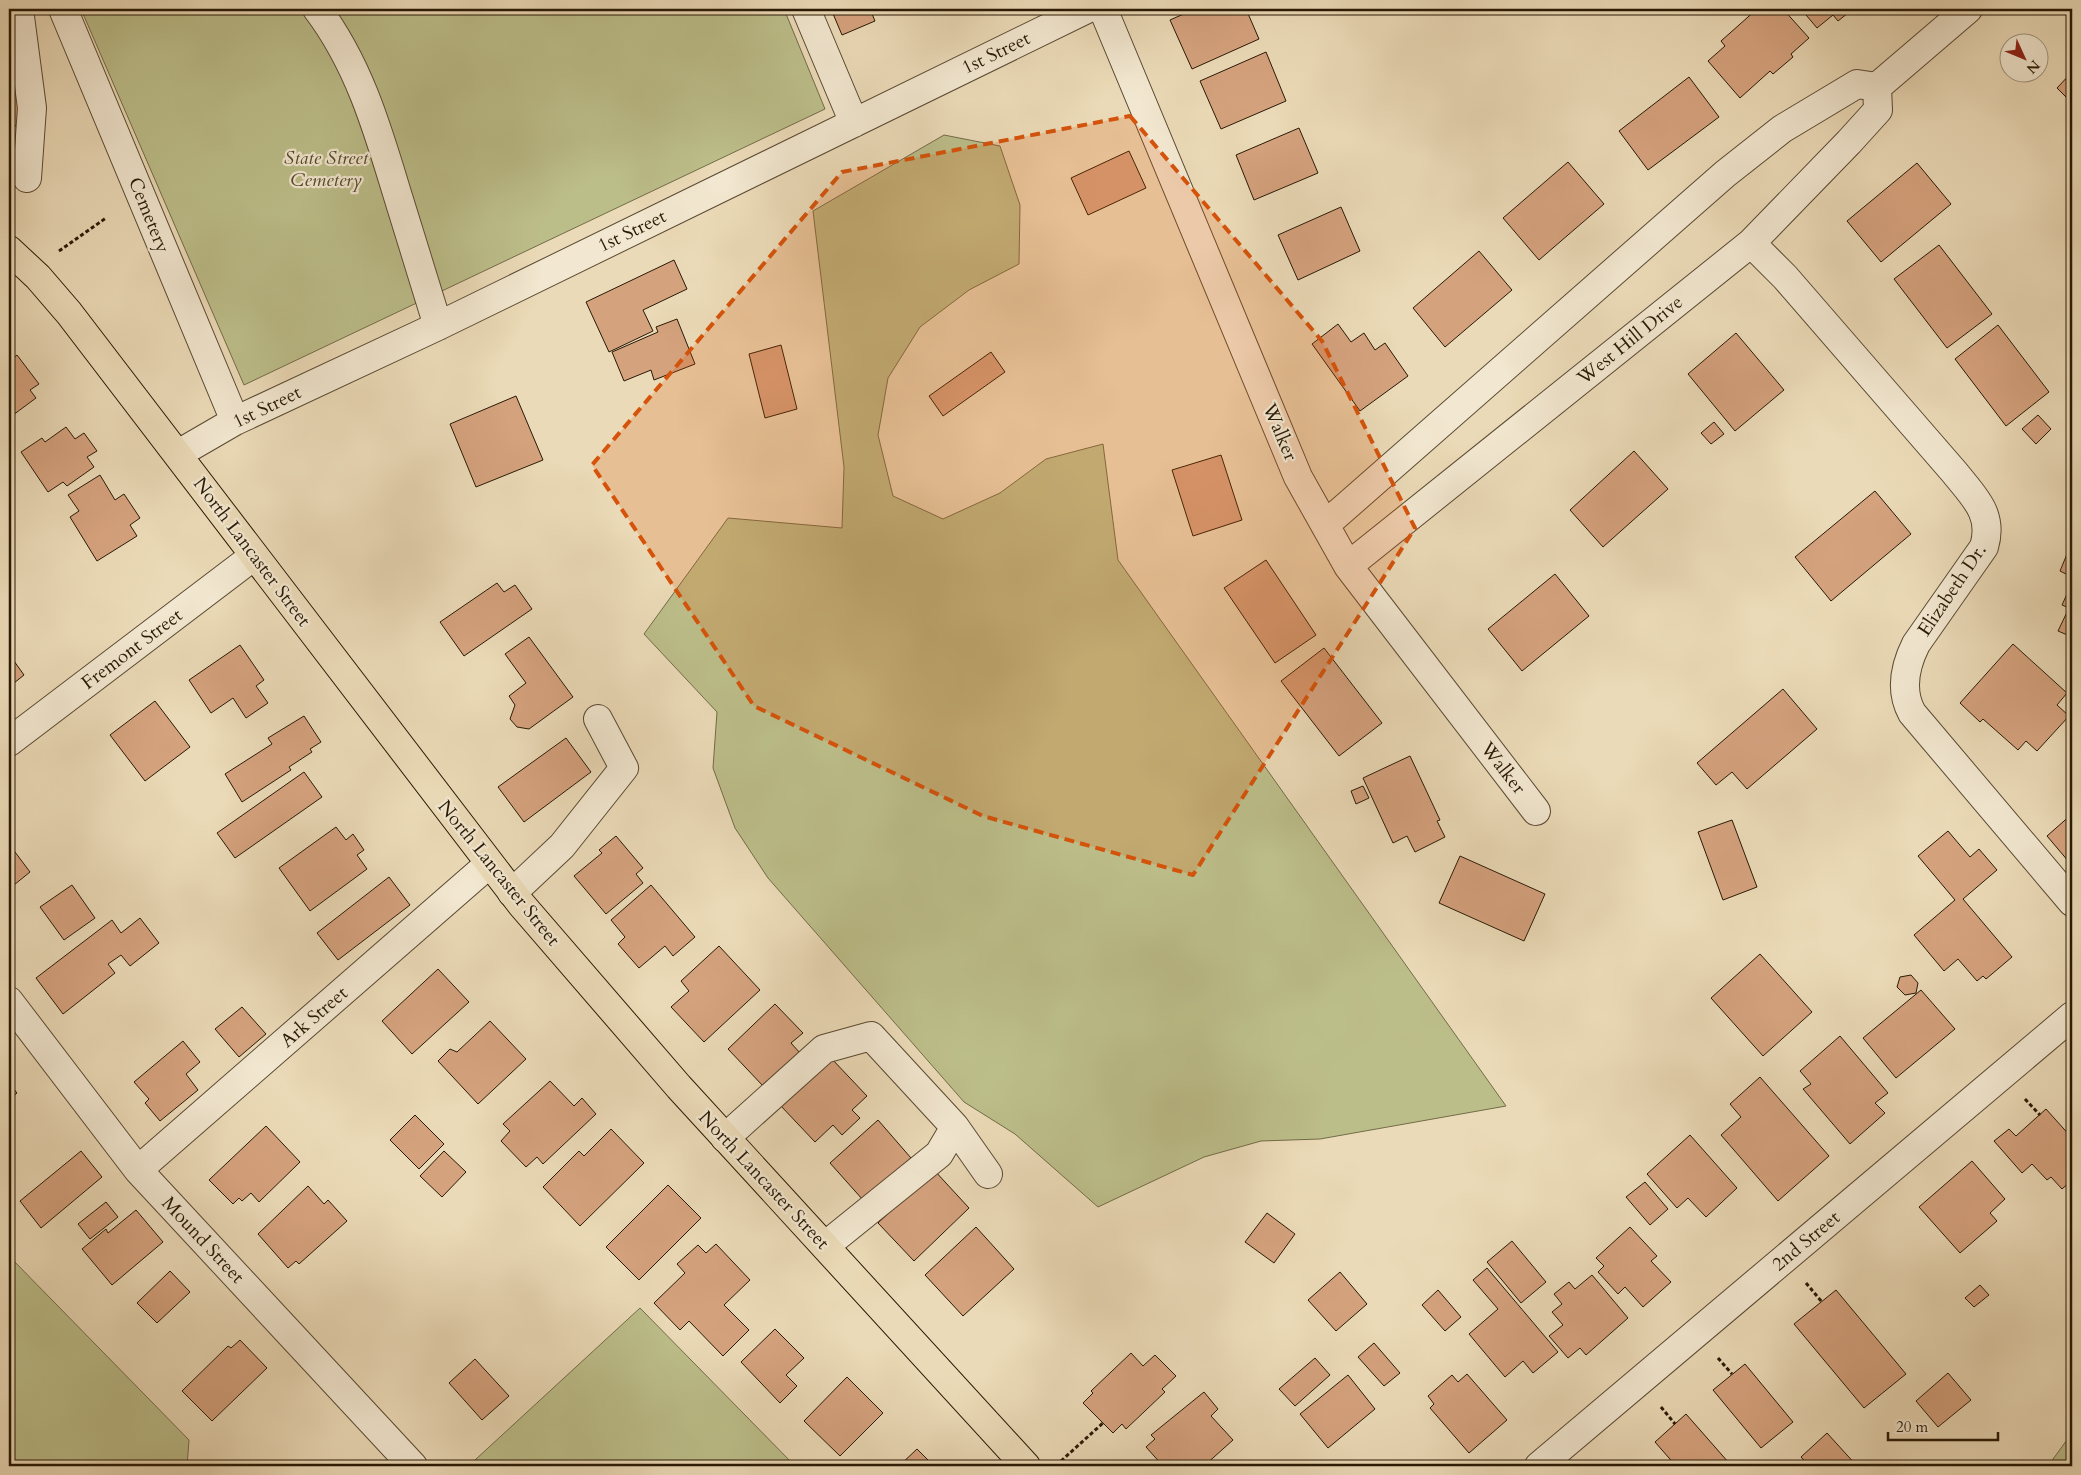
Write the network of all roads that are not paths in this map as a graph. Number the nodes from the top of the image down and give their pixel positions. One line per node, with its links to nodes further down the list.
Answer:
1 (20, 9): 10 (street)
2 (64, 9): 14 (street, Cemetery)
3 (317, 9): 13 (street)
4 (806, 9): 9 (street)
5 (1087, 9): 9 (street, 1st Street)
6 (1103, 9): 16 (street, Walker)
7 (1968, 9): 8 (street)
8 (1877, 87): 11 (street, West Hill Drive); 16 (street)
9 (854, 123): 13 (street, 1st Street)
10 (27, 178)
11 (1751, 243): 18 (street, West Hill Drive); 24 (street, Elizabeth Dr.)
12 (9, 250): 15 (main road, North Lancaster Street)
13 (438, 326): 14 (street, 1st Street)
14 (235, 421): 15 (street, 1st Street)
15 (178, 454): 17 (main road, North Lancaster Street)
16 (1325, 525): 18 (street, Walker)
17 (254, 556): 20 (street, Fremont Street); 22 (main road, North Lancaster Street)
18 (1348, 566): 21 (street, Walker)
19 (598, 719): 23 (street)
20 (9, 742)
21 (1536, 811)
22 (489, 864): 23 (main road, North Lancaster Street); 29 (street, Ark Street)
23 (512, 893): 28 (main road, North Lancaster Street)
24 (2072, 902)
25 (9, 1000): 29 (street, Mound Street)
26 (2072, 1016): 34 (street, 2nd Street)
27 (955, 1127): 28 (street); 30 (street); 31 (street)
28 (725, 1138): 31 (main road, North Lancaster Street)
29 (138, 1170): 32 (street, Mound Street)
30 (988, 1174)
31 (824, 1246): 33 (main road, North Lancaster Street)
32 (413, 1466)
33 (1026, 1466)
34 (1540, 1466)

